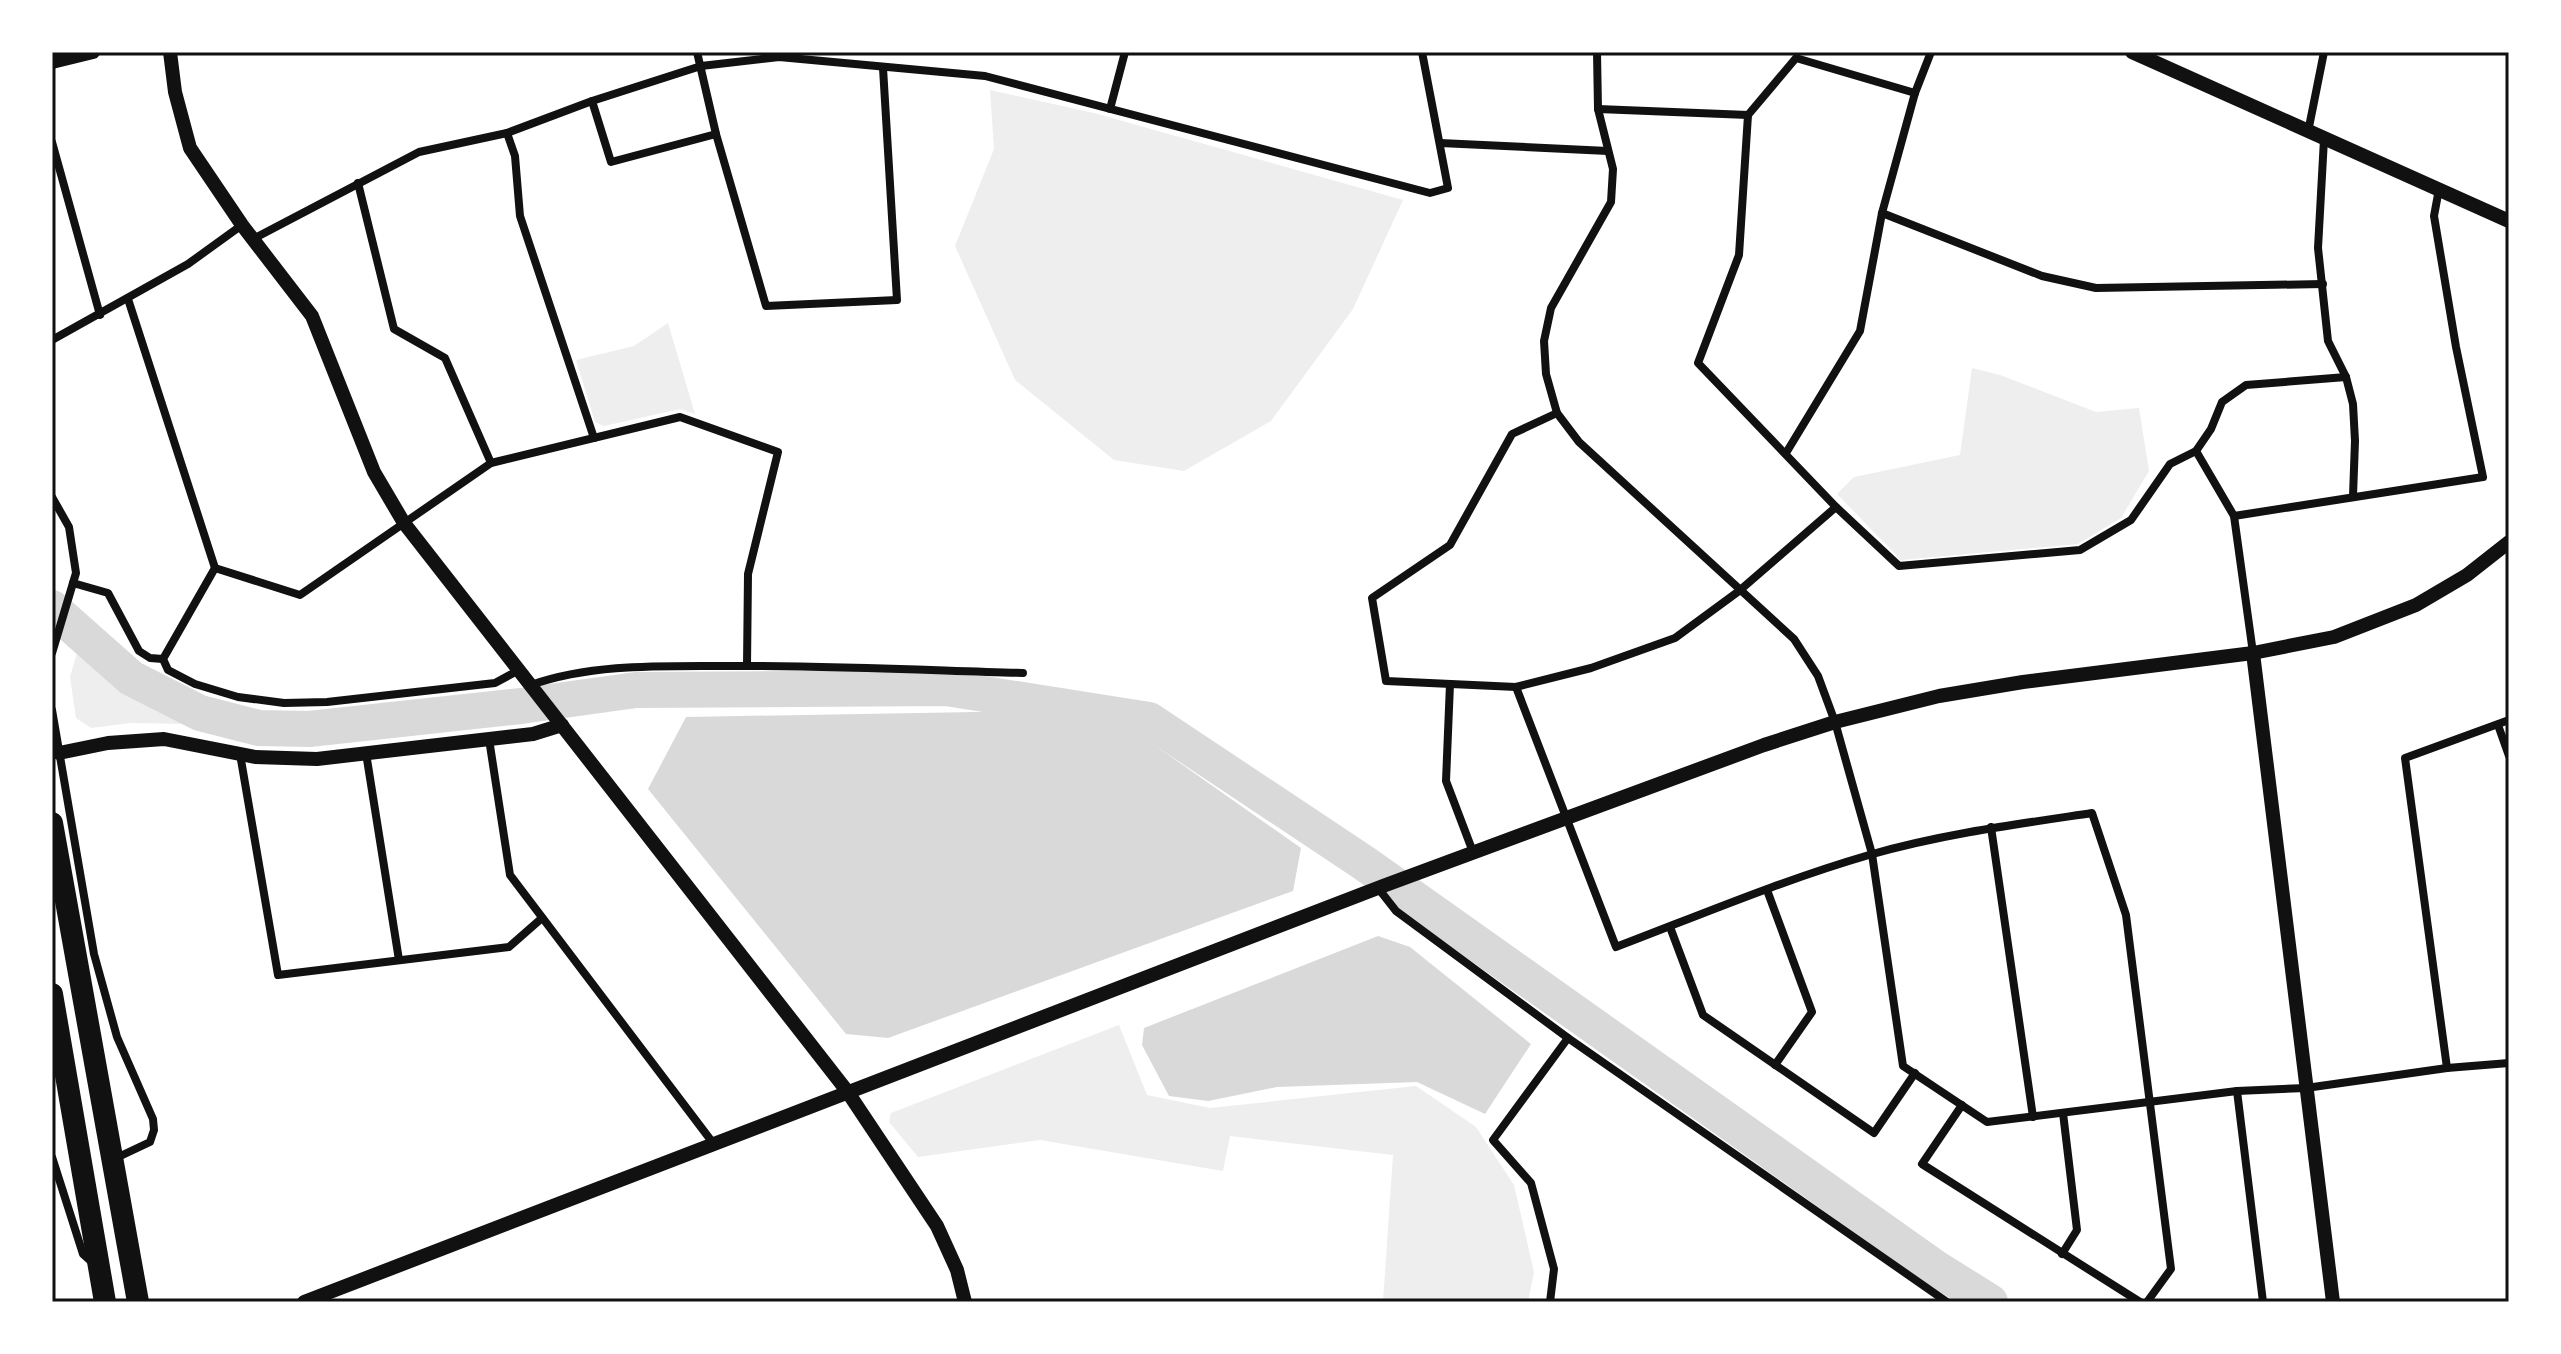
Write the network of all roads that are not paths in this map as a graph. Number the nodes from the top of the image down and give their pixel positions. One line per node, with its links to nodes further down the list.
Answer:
1 (93, 52): 11 (street)
2 (170, 52): 30 (street)
3 (697, 52): 12 (street)
4 (1125, 52): 16 (street)
5 (1422, 52): 24 (street)
6 (1597, 52): 17 (street)
7 (1931, 52): 14 (street)
8 (2132, 52): 19 (street)
9 (2324, 52): 19 (street)
10 (780, 54): 12 (street); 13 (street)
11 (52, 62)
12 (701, 66): 15 (street); 21 (street)
13 (883, 68): 16 (street); 21 (street)
14 (1915, 93): 18 (street); 28 (street)
15 (592, 101): 20 (street); 21 (street)
16 (1110, 109): 24 (street)
17 (1598, 109): 18 (street); 25 (street)
18 (1748, 115): 40 (street)
19 (2308, 132): 22 (street)
20 (507, 133): 26 (street); 38 (street)
21 (716, 134)
22 (2324, 139): 27 (street); 32 (street)
23 (52, 142): 34 (street)
24 (1440, 143): 25 (street)
25 (1608, 151): 37 (street)
26 (358, 183): 31 (street); 41 (street)
27 (2439, 189): 29 (street); 42 (street)
28 (1882, 213): 32 (street); 40 (street)
29 (2509, 221)
30 (242, 225): 31 (street); 33 (street)
31 (253, 239): 46 (street)
32 (2323, 284): 36 (street)
33 (128, 299): 34 (street); 48 (street)
34 (100, 315): 35 (street)
35 (52, 340)
36 (2346, 377): 39 (street); 42 (street)
37 (1557, 413): 50 (street); 57 (street)
38 (594, 438): 41 (street); 54 (street)
39 (2196, 451): 44 (street); 45 (street)
40 (1786, 453): 44 (street)
41 (491, 463): 46 (street)
42 (2353, 496): 45 (street)
43 (52, 497): 49 (street)
44 (1836, 507): 50 (street)
45 (2234, 516): 52 (street)
46 (404, 523): 48 (street); 55 (street)
47 (2509, 542): 52 (street)
48 (215, 568): 53 (street)
49 (73, 583): 51 (street); 53 (street)
50 (1739, 591): 58 (street); 63 (street)
51 (52, 653)
52 (2253, 653): 63 (street); 88 (street)
53 (163, 659): 55 (street)
54 (747, 665): 56 (street); 59 (street)
55 (519, 670): 59 (street)
56 (1023, 673)
57 (1450, 684): 58 (street); 73 (street)
58 (1516, 687): 70 (street)
59 (534, 689): 62 (street)
60 (52, 710): 66 (street)
61 (2509, 720): 64 (street)
62 (560, 722): 65 (street); 89 (street)
63 (1835, 722): 70 (street); 74 (street)
64 (2498, 725): 69 (street); 86 (street)
65 (489, 739): 67 (street); 79 (street)
66 (59, 753): 68 (street); 77 (street)
67 (366, 753): 68 (street); 81 (street)
68 (240, 754): 81 (street)
69 (2509, 756)
70 (1568, 816): 73 (street); 80 (street)
71 (52, 823): 97 (highway)
72 (1991, 827): 74 (street); 91 (street); 94 (street)
73 (1473, 852): 75 (street)
74 (1872, 854): 76 (street); 87 (street)
75 (1381, 887): 83 (street); 89 (street)
76 (1767, 890): 80 (street); 85 (street)
77 (87, 914): 78 (street); 97 (street)
78 (64, 918)
79 (542, 918): 81 (street); 95 (street)
80 (1670, 927): 85 (street)
81 (399, 960)
82 (52, 994): 99 (highway)
83 (1568, 1038): 105 (street); 106 (street)
84 (2509, 1063): 86 (street)
85 (1775, 1065): 87 (street)
86 (2447, 1068): 88 (street)
87 (1915, 1073): 92 (street)
88 (2306, 1088): 90 (street); 110 (street)
89 (847, 1091): 95 (street); 104 (street)
90 (2237, 1091): 91 (street); 109 (street)
91 (2151, 1102): 93 (street); 108 (street)
92 (1962, 1105): 94 (street); 98 (street)
93 (2063, 1113): 94 (street); 98 (street)
94 (2033, 1117)
95 (713, 1143): 100 (street)
96 (52, 1157): 99 (street)
97 (112, 1160): 102 (highway)
98 (2062, 1254): 107 (street)
99 (100, 1271): 101 (highway)
100 (324, 1298): 103 (street)
101 (105, 1302)
102 (138, 1302)
103 (304, 1302)
104 (965, 1302)
105 (1550, 1302)
106 (1947, 1302)
107 (2140, 1302)
108 (2147, 1302)
109 (2263, 1302)
110 (2333, 1302)

